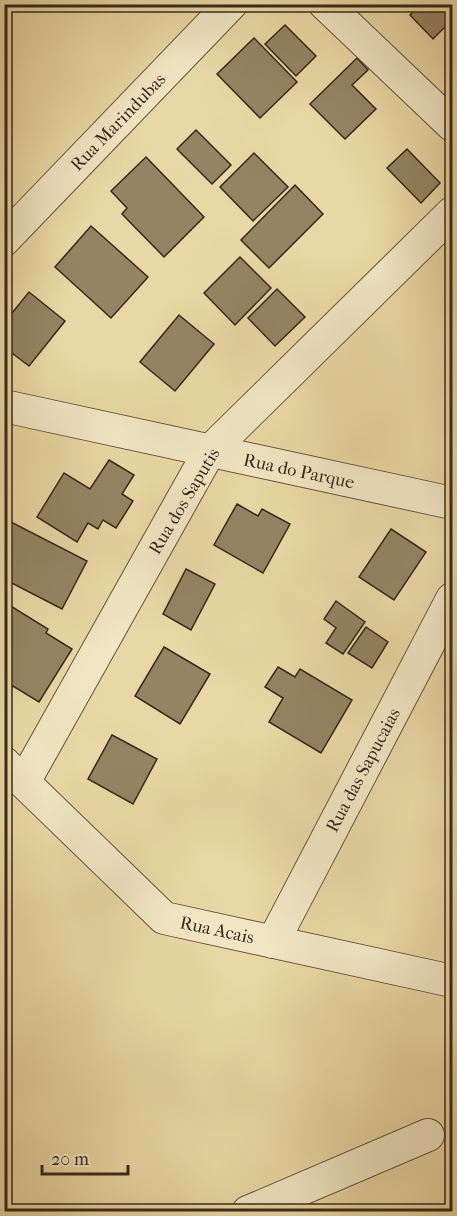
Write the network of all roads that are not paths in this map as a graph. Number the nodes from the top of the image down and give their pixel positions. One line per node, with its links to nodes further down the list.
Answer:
1 (231, 4): 5 (street, Rua Marindubas)
2 (325, 4): 3 (street)
3 (453, 125)
4 (453, 213): 7 (street, Rua dos Saputis)
5 (4, 240)
6 (4, 406): 7 (street, Rua do Parque)
7 (209, 452): 8 (street, Rua do Parque); 10 (street, Rua dos Saputis)
8 (453, 503)
9 (453, 599): 11 (street, Rua das Sapucaias)
10 (14, 772): 11 (street, Rua Acais)
11 (273, 942): 12 (street, Rua Acais)
12 (453, 981)
13 (428, 1135): 14 (street)
14 (248, 1212)

